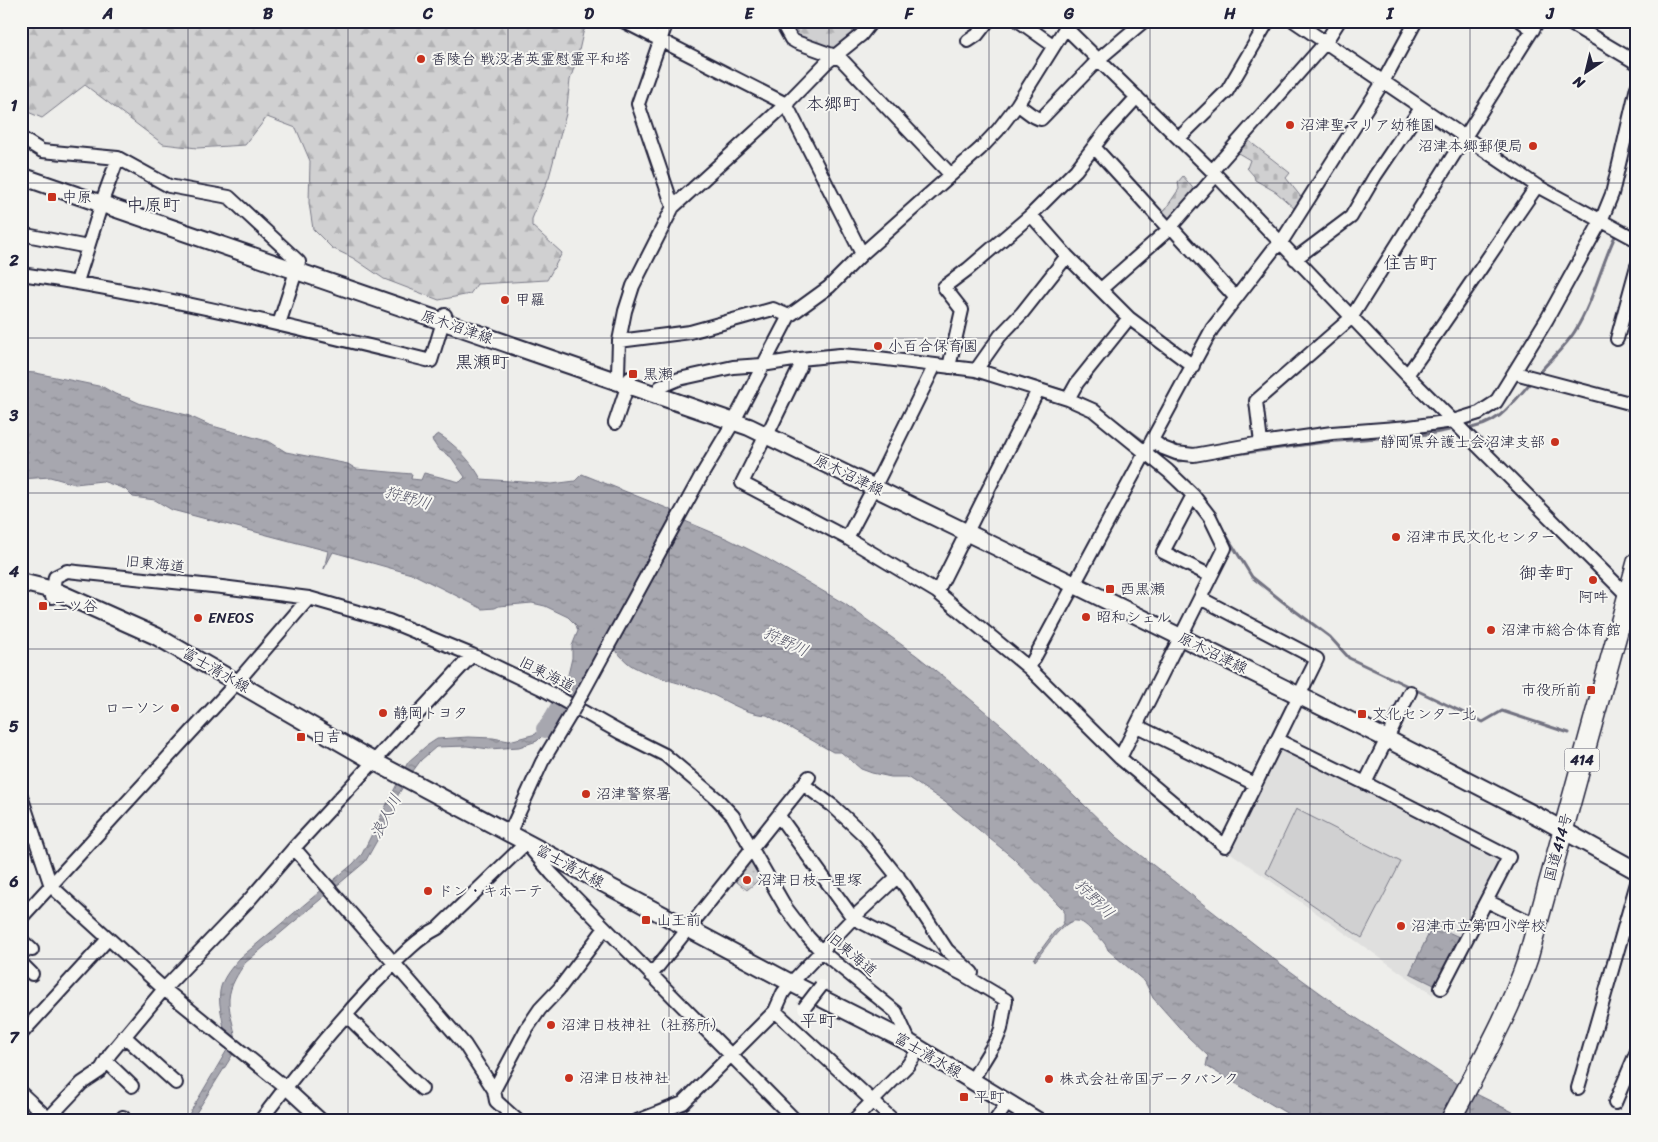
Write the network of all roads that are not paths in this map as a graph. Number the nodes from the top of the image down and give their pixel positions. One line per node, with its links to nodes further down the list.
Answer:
1 (623, 21): 16 (street)
2 (666, 21): 16 (street)
3 (781, 21): 20 (street)
4 (872, 21): 20 (street)
5 (988, 21): 17 (street)
6 (1019, 21): 19 (street)
7 (1144, 21): 21 (street)
8 (1268, 21): 31 (street)
9 (1294, 21): 18 (street)
10 (1338, 21): 18 (street)
11 (1416, 21): 23 (street)
12 (1521, 21): 15 (street)
13 (1566, 21): 22 (street)
14 (1067, 24): 19 (street); 21 (street)
15 (1536, 26): 29 (street)
16 (660, 40): 26 (street); 40 (street)
17 (968, 41)
18 (1325, 42): 23 (street); 35 (street)
19 (1054, 46): 27 (street)
20 (835, 56): 26 (street); 36 (street)
21 (1099, 59): 25 (street); 27 (street)
22 (1637, 63)
23 (1383, 82): 28 (street); 46 (street)
24 (1637, 87): 42 (street)
25 (1137, 97): 31 (street); 32 (street)
26 (786, 104): 40 (street); 48 (street)
27 (1017, 105): 36 (street)
28 (1421, 108): 29 (street); 50 (street)
29 (1464, 137): 38 (street); 59 (street)
30 (21, 138): 33 (street)
31 (1179, 138): 35 (street)
32 (1094, 146): 41 (street); 43 (street)
33 (118, 158): 39 (street); 51 (street)
34 (21, 167): 39 (main road, 原木沼津線)
35 (1214, 173): 43 (street); 46 (street)
36 (950, 175): 48 (street)
37 (21, 176): 39 (main road, 原木沼津線)
38 (1537, 186): 42 (street); 71 (street)
39 (103, 200): 47 (street); 51 (main road, 原木沼津線)
40 (674, 207): 63 (street)
41 (1031, 215): 49 (street); 68 (street)
42 (1601, 221): 45 (street); 70 (street)
43 (1170, 228): 55 (street); 56 (street)
44 (21, 234): 47 (street)
45 (1637, 240)
46 (1280, 244): 50 (street); 56 (street)
47 (88, 247): 54 (street)
48 (862, 254): 57 (street)
49 (1067, 256): 55 (street); 69 (street)
50 (1295, 259): 59 (street)
51 (298, 266): 60 (main road, 原木沼津線); 61 (street)
52 (1637, 266): 62 (street)
53 (21, 274): 54 (street)
54 (77, 282): 61 (street)
55 (1101, 290): 58 (street)
56 (1236, 298): 67 (street)
57 (789, 316): 63 (street); 65 (street)
58 (1130, 318): 67 (street); 75 (street)
59 (1351, 318): 71 (street); 82 (street)
60 (444, 319): 61 (street); 72 (main road, 原木沼津線)
61 (279, 324)
62 (1617, 339)
63 (619, 341): 72 (street)
64 (800, 359): 65 (street); 66 (street); 80 (street)
65 (762, 365): 73 (street); 77 (street)
66 (935, 365): 68 (street); 84 (street)
67 (1193, 366): 81 (street)
68 (949, 367): 69 (street)
69 (976, 370): 74 (street)
70 (1515, 373): 76 (street); 78 (street)
71 (1407, 375): 78 (street)
72 (625, 379): 73 (main road, 原木沼津線); 77 (main road, 原木沼津線); 79 (street)
73 (660, 387): 77 (main road, 原木沼津線)
74 (1038, 390): 75 (street); 86 (street)
75 (1068, 399): 83 (street)
76 (1637, 405)
77 (736, 418): 80 (main road, 原木沼津線); 114 (street, bridge)
78 (1453, 421): 82 (street); 97 (street)
79 (615, 423)
80 (768, 432): 84 (main road, 原木沼津線); 87 (street)
81 (1152, 440): 82 (street); 83 (street)
82 (1261, 443)
83 (1145, 452): 85 (street); 90 (street)
84 (876, 483): 86 (main road, 原木沼津線); 87 (street)
85 (1193, 494): 89 (street); 89 (street)
86 (969, 529): 90 (main road, 原木沼津線); 93 (street)
87 (847, 538): 93 (street)
88 (1637, 562): 97 (highway, 国道414号 / 414)
89 (1211, 576): 96 (street)
90 (1075, 581): 98 (main road, 原木沼津線); 100 (street)
91 (21, 582): 94 (main road, 富士清水線)
92 (21, 591): 94 (main road, 富士清水線)
93 (937, 592): 100 (street)
94 (52, 593): 95 (street, 旧東海道); 101 (main road, 富士清水線)
95 (309, 598): 99 (street, 旧東海道); 101 (street)
96 (1200, 598): 98 (street); 103 (street)
97 (1632, 601): 113 (highway, 国道414号 / 414)
98 (1182, 634): 103 (main road, 原木沼津線); 104 (street)
99 (472, 655): 108 (street); 117 (street, 旧東海道)
100 (1029, 668): 107 (street)
101 (237, 682): 108 (main road, 富士清水線); 122 (street)
102 (1410, 692): 105 (street)
103 (1300, 693): 105 (main road, 原木沼津線); 106 (street)
104 (1136, 726): 107 (street); 110 (street)
105 (1388, 736): 109 (street); 113 (main road, 原木沼津線)
106 (1277, 740): 109 (street); 110 (street)
107 (1120, 758): 110 (street)
108 (374, 762): 114 (main road, 富士清水線); 116 (street)
109 (1365, 783): 123 (street)
110 (1256, 784)
111 (21, 796): 122 (street)
112 (779, 816): 117 (street); 120 (street); 125 (street)
113 (1563, 826): 118 (main road, 原木沼津線); 119 (main road, 原木沼津線); 126 (highway, 国道414号 / 414)
114 (510, 834): 115 (main road, 富士清水線)
115 (526, 843): 127 (street); 128 (main road, 富士清水線); 134 (street)
116 (294, 848): 134 (street); 141 (street)
117 (752, 850): 128 (street); 132 (street, 旧東海道)
118 (1637, 858)
119 (1637, 871)
120 (898, 876): 125 (street); 139 (street)
121 (1637, 883): 155 (street)
122 (51, 886): 124 (street); 129 (street)
123 (1487, 901): 126 (street); 140 (street)
124 (21, 918)
125 (853, 918): 132 (street); 139 (street)
126 (1536, 925): 174 (highway, 国道414号 / 414)
127 (604, 928): 136 (street); 157 (street)
128 (688, 928): 136 (street); 137 (main road, 富士清水線)
129 (108, 939): 141 (street); 145 (street)
130 (21, 940): 131 (street)
131 (32, 950)
132 (821, 951): 137 (street); 147 (street, 旧東海道)
133 (21, 963): 135 (street)
134 (395, 963): 144 (street); 157 (street)
135 (32, 974)
136 (651, 975): 149 (street)
137 (791, 983): 143 (street); 147 (main road, 富士清水線)
138 (821, 986): 142 (street, bridge)
139 (987, 988): 151 (street)
140 (1441, 988)
141 (164, 990): 146 (street); 154 (street)
142 (804, 1008)
143 (775, 1011): 149 (street); 159 (street)
144 (346, 1015): 154 (street); 156 (street)
145 (21, 1034)
146 (124, 1036): 150 (street); 152 (street)
147 (914, 1046): 151 (main road, 富士清水線); 159 (street)
148 (1637, 1051): 161 (street)
149 (730, 1056): 162 (street); 169 (street)
150 (106, 1061): 153 (street); 163 (street)
151 (972, 1080): 160 (main road, 富士清水線)
152 (176, 1083)
153 (132, 1086)
154 (285, 1087): 164 (street); 165 (street)
155 (1578, 1088)
156 (422, 1089)
157 (494, 1090): 166 (street)
158 (21, 1093): 163 (street)
159 (872, 1101): 170 (street); 171 (street)
160 (1008, 1102): 172 (street); 173 (main road, 富士清水線)
161 (1615, 1103)
162 (662, 1111): 167 (street); 168 (street)
163 (48, 1120)
164 (260, 1121)
165 (322, 1121)
166 (518, 1121)
167 (637, 1121)
168 (671, 1121)
169 (796, 1121)
170 (853, 1121)
171 (894, 1121)
172 (995, 1121)
173 (1038, 1121)
174 (1450, 1121)

